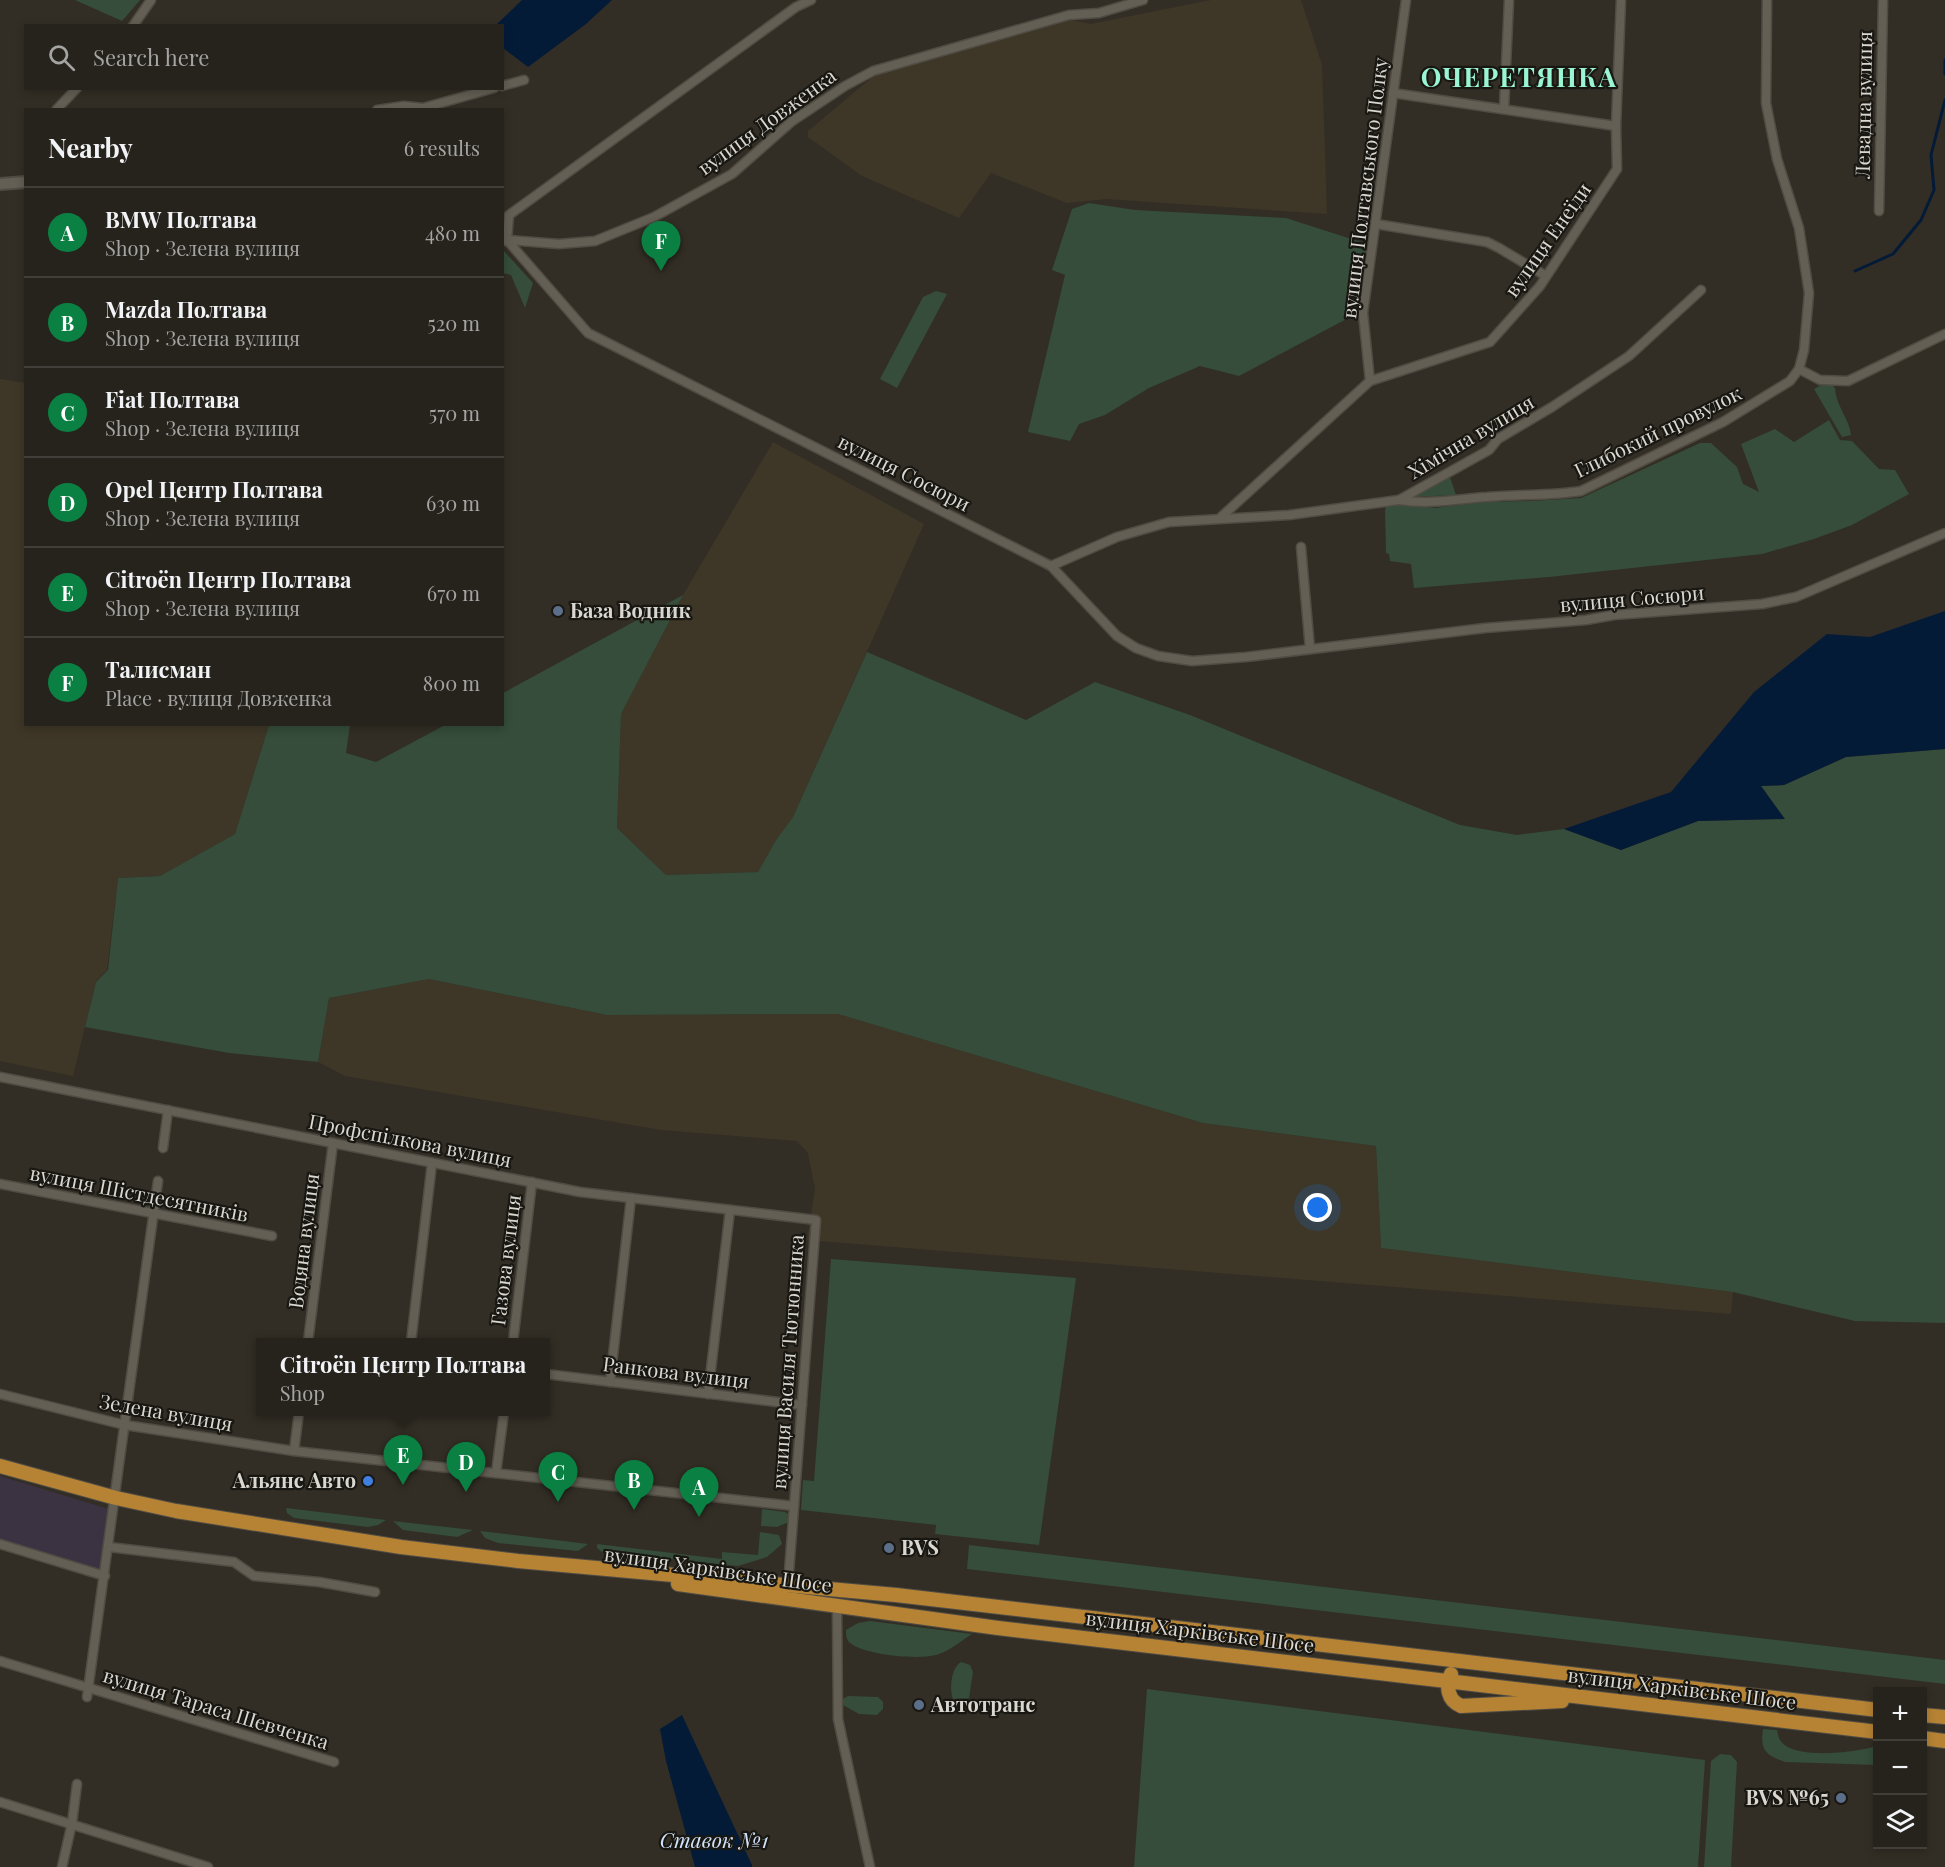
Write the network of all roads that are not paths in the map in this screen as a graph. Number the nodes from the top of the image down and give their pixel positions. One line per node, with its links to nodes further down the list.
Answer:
1 (151, 0): 9 (street)
2 (811, 0): 25 (street)
3 (1143, 0): 25 (street, вулиця Довженка)
4 (1406, 0): 14 (street, вулиця Полтавського Полку)
5 (1509, 0): 19 (street)
6 (1621, 0): 20 (street, вулиця Енеїди)
7 (1767, 0): 29 (street)
8 (1883, 0): 23 (street, Левадна вулиця)
9 (134, 24)
10 (524, 80): 11 (street)
11 (504, 85)
12 (75, 90): 15 (street)
13 (487, 90): 18 (street)
14 (1394, 93): 19 (street); 24 (street, вулиця Полтавського Полку)
15 (58, 108)
16 (390, 108): 17 (street)
17 (423, 108)
18 (423, 108)
19 (1504, 109): 20 (street)
20 (1616, 126): 26 (street, вулиця Енеїди)
21 (24, 182): 22 (street)
22 (0, 184)
23 (1879, 211)
24 (1376, 224): 26 (street); 30 (street, вулиця Полтавського Полку)
25 (505, 240): 35 (street, вулиця Сосюри)
26 (1546, 276): 30 (street, вулиця Енеїди)
27 (1701, 290): 31 (street, Хімічна вулиця)
28 (1945, 334): 29 (street)
29 (1799, 369): 31 (street, Глибокий провулок)
30 (1370, 381): 32 (street, вулиця Енеїди)
31 (1399, 500): 32 (street, Хімічна вулиця)
32 (1220, 518): 35 (street)
33 (1945, 533): 36 (street, вулиця Сосюри)
34 (1301, 547): 36 (street)
35 (1051, 566): 36 (street, вулиця Сосюри)
36 (1310, 649)
37 (0, 1077): 38 (street, Профспілкова вулиця)
38 (168, 1110): 39 (street, Профспілкова вулиця); 40 (street)
39 (333, 1143): 41 (street, Профспілкова вулиця); 50 (street, Водяна вулиця)
40 (163, 1148)
41 (432, 1163): 43 (street, Профспілкова вулиця); 51 (street)
42 (159, 1182): 47 (street)
43 (532, 1182): 45 (street, Профспілкова вулиця); 52 (street, Газова вулиця)
44 (0, 1184): 47 (street, вулиця Шістдесятників)
45 (631, 1198): 46 (street, Профспілкова вулиця); 54 (street)
46 (730, 1210): 48 (street, Профспілкова вулиця); 56 (street)
47 (154, 1214): 49 (street, вулиця Шістдесятників); 60 (street)
48 (816, 1220): 57 (street, вулиця Василя Тютюнника)
49 (272, 1236)
50 (309, 1338)
51 (411, 1338)
52 (513, 1338)
53 (550, 1374): 54 (street, Ранкова вулиця)
54 (610, 1382): 56 (street, Ранкова вулиця)
55 (0, 1394): 60 (street, Зелена вулиця)
56 (708, 1394): 57 (street, Ранкова вулиця)
57 (802, 1405): 65 (street, вулиця Василя Тютюнника)
58 (298, 1416): 61 (street)
59 (503, 1416): 63 (street)
60 (125, 1425): 61 (street, Зелена вулиця); 64 (street)
61 (294, 1451): 63 (street, Зелена вулиця)
62 (0, 1466): 64 (highway, вулиця Харківське Шосе)
63 (496, 1473): 65 (street, Зелена вулиця)
64 (116, 1498): 67 (street); 70 (highway, вулиця Харківське Шосе)
65 (794, 1506): 70 (street, вулиця Василя Тютюнника)
66 (0, 1544): 68 (street)
67 (109, 1546): 68 (street); 69 (street)
68 (105, 1576): 75 (street)
69 (375, 1592)
70 (787, 1593): 71 (highway, вулиця Харківське Шосе); 73 (highway, вулиця Харківське Шосе)
71 (837, 1607): 74 (highway, вулиця Харківське Шосе); 89 (street)
72 (0, 1661): 75 (street, вулиця Тараса Шевченка)
73 (1470, 1662): 74 (highway); 77 (highway, вулиця Харківське Шосе)
74 (1448, 1681): 76 (highway, вулиця Харківське Шосе); 76 (highway)
75 (88, 1692): 83 (street, вулиця Тараса Шевченка)
76 (1596, 1699): 80 (highway, вулиця Харківське Шосе)
77 (1873, 1709)
78 (1927, 1716): 79 (highway)
79 (1945, 1718)
80 (1873, 1731)
81 (1927, 1739): 82 (highway)
82 (1945, 1741)
83 (333, 1762)
84 (77, 1784): 86 (street)
85 (0, 1802): 86 (street)
86 (72, 1823): 87 (street); 88 (street)
87 (62, 1867)
88 (208, 1867)
89 (870, 1867)

